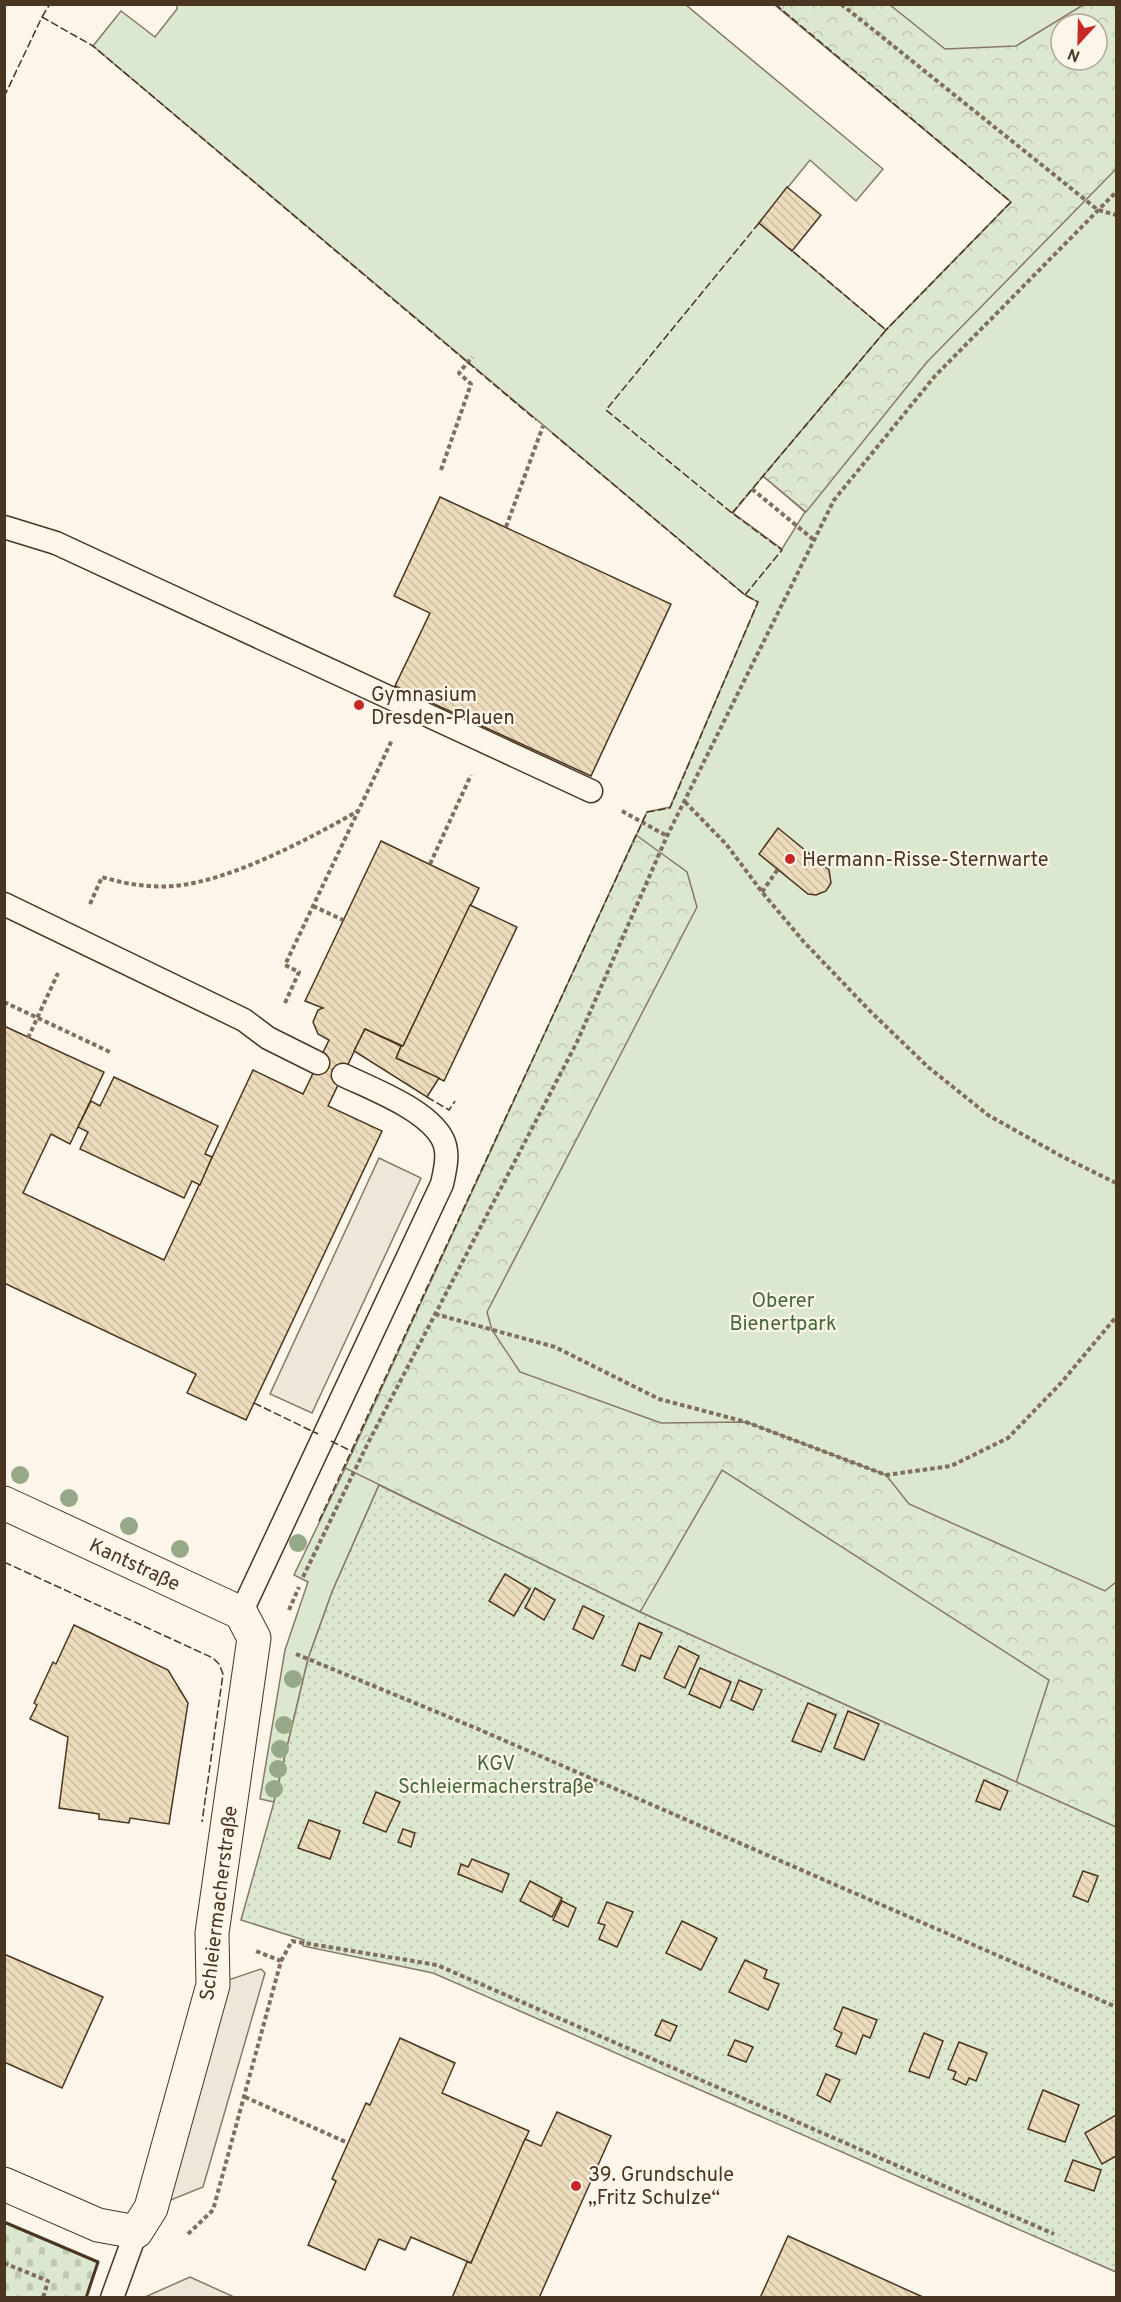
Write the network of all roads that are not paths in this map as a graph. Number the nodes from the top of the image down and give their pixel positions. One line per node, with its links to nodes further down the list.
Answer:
1 (4, 527): 2 (lane)
2 (591, 791)
3 (4, 904): 4 (lane)
4 (318, 1063)
5 (343, 1075): 7 (lane)
6 (4, 1503): 7 (street, Kantstraße)
7 (247, 1626): 9 (street, Schleiermacherstraße)
8 (4, 2184): 9 (street)
9 (136, 2232): 10 (lane, Schleiermacherstraße)
10 (111, 2298)

